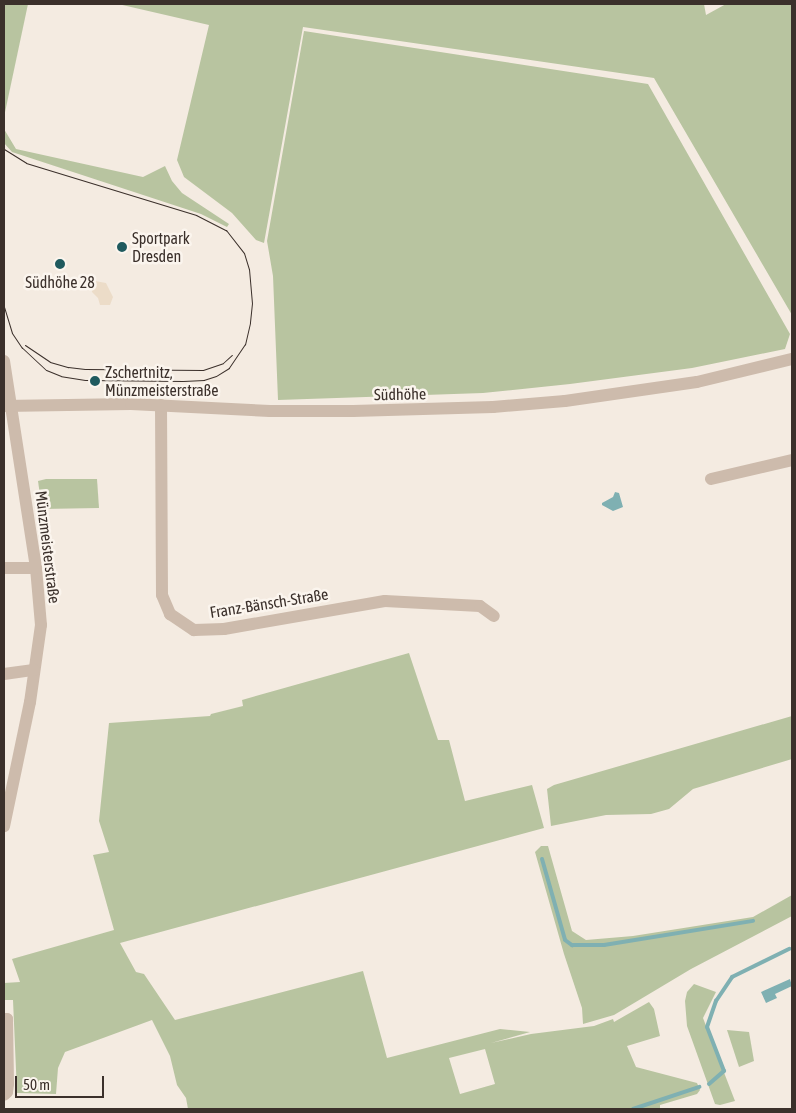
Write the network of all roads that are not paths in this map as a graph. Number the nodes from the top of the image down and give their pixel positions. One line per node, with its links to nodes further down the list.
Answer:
1 (792, 359): 3 (street, Südhöhe)
2 (4, 361): 4 (street, Münzmeisterstraße)
3 (161, 405): 4 (street, Südhöhe); 9 (street, Franz-Bänsch-Straße)
4 (7, 406): 8 (street, Münzmeisterstraße)
5 (792, 460): 6 (street)
6 (711, 479)
7 (4, 568): 8 (street)
8 (36, 568): 10 (street, Münzmeisterstraße)
9 (494, 616)
10 (34, 670): 11 (street); 12 (street, Münzmeisterstraße)
11 (4, 674)
12 (4, 826)
13 (4, 1019): 14 (street)
14 (4, 1095)

